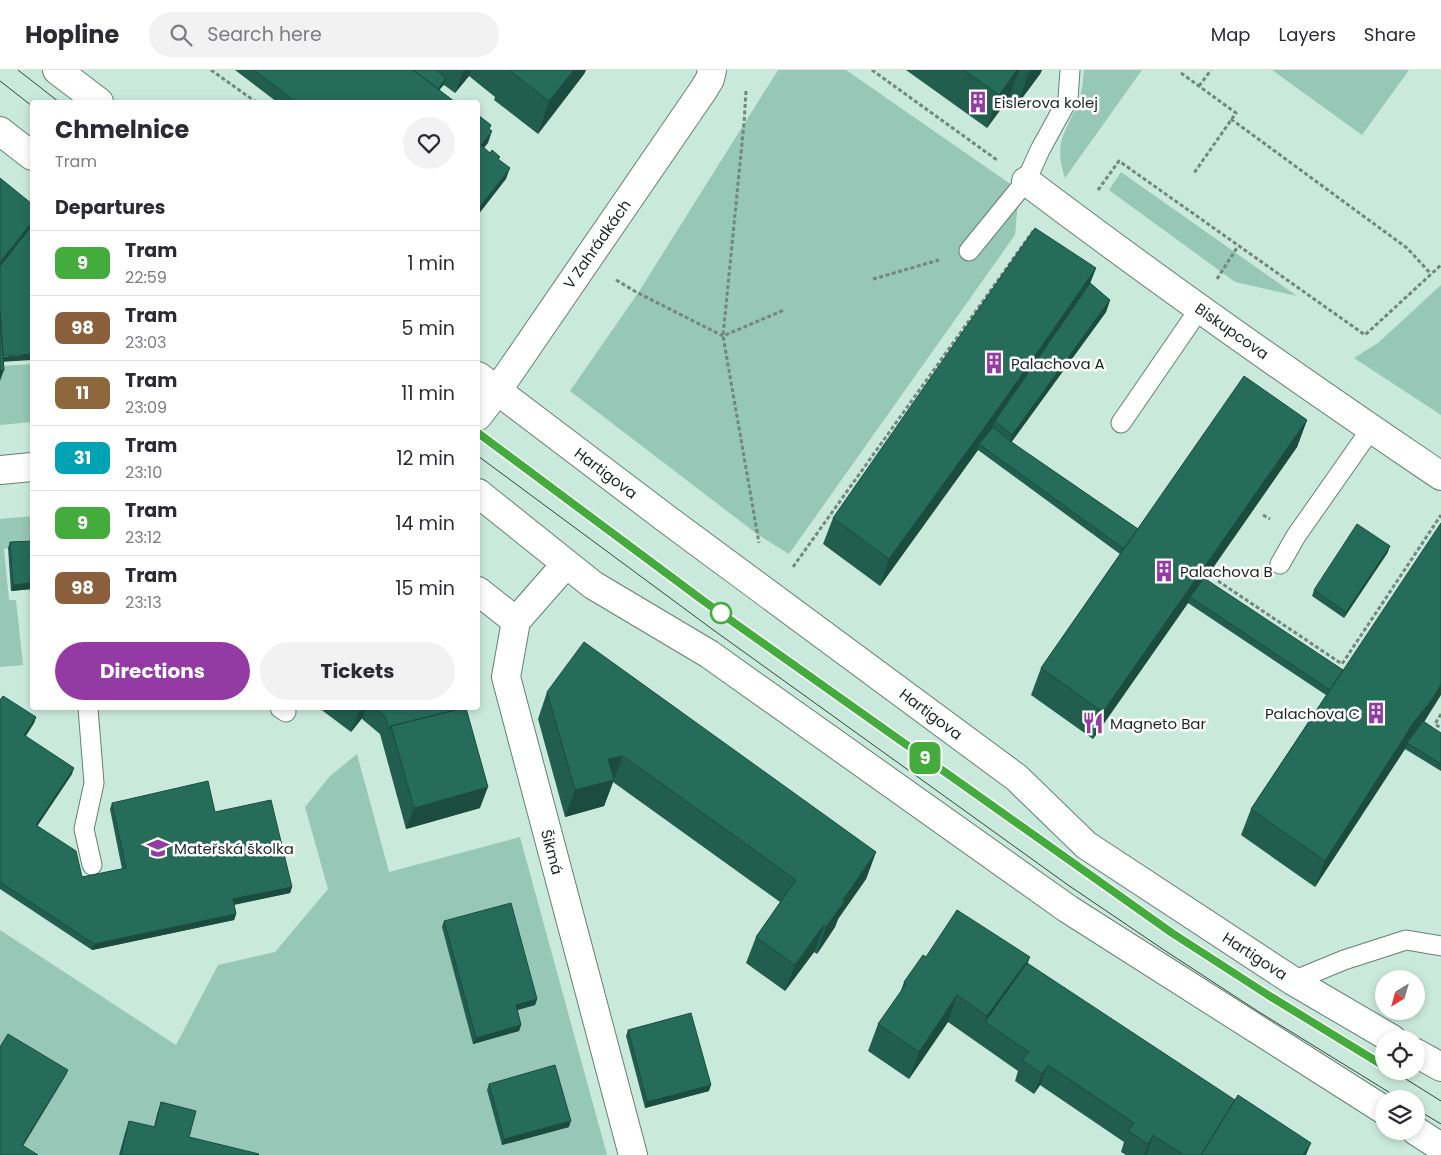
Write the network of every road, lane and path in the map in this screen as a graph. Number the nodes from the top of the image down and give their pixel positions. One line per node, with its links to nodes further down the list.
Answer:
1 (58, 70): 10 (main road)
2 (211, 70): 11 (path)
3 (712, 70): 20 (main road, V Zahrádkách)
4 (872, 70): 16 (path)
5 (1070, 70): 16 (lane)
6 (1211, 70): 8 (path)
7 (1181, 74): 8 (path)
8 (1199, 86): 12 (path)
9 (746, 88): 26 (path)
10 (96, 100)
11 (253, 100)
12 (1231, 119): 15 (path); 22 (path)
13 (0, 131): 14 (main road)
14 (30, 154)
15 (1194, 173)
16 (1026, 181): 17 (main road, Biskupcova); 19 (lane)
17 (1054, 202): 18 (main road, Biskupcova); 39 (path)
18 (1077, 218): 22 (path); 24 (main road, Biskupcova)
19 (969, 251): 23 (path)
20 (585, 261): 26 (path); 27 (main road, V Zahrádkách)
21 (1441, 265): 22 (path)
22 (1431, 274)
23 (873, 279)
24 (1200, 308): 29 (lane); 30 (main road, Biskupcova)
25 (784, 310): 26 (path)
26 (723, 336): 36 (path)
27 (487, 383): 28 (main road, V Zahrádkách); 48 (main road, Hartigova)
28 (480, 409)
29 (1121, 423)
30 (1371, 429): 33 (main road, Biskupcova); 38 (lane)
31 (30, 467): 32 (main road)
32 (0, 470)
33 (1441, 476)
34 (480, 495): 37 (main road)
35 (1441, 515): 40 (path)
36 (760, 550)
37 (566, 564): 42 (main road); 52 (main road)
38 (1280, 564)
39 (793, 568)
40 (1218, 581)
41 (480, 593): 42 (main road)
42 (516, 621): 55 (main road, Šikmá)
43 (88, 710): 46 (lane)
44 (1441, 714): 45 (path)
45 (1441, 728)
46 (92, 865)
47 (1441, 946): 48 (lane)
48 (1293, 981): 49 (main road, Hartigova)
49 (1377, 1030)
50 (1425, 1058): 51 (main road)
51 (1441, 1067)
52 (1375, 1104)
53 (1425, 1137): 54 (main road)
54 (1441, 1147)
55 (633, 1155)

